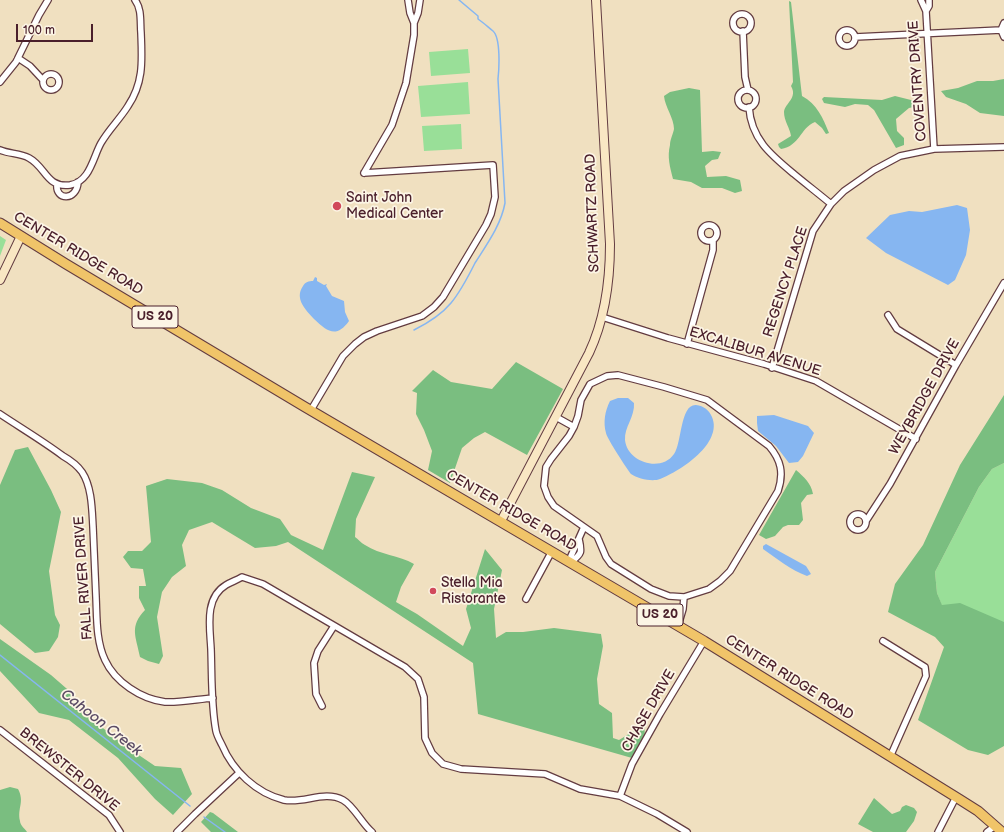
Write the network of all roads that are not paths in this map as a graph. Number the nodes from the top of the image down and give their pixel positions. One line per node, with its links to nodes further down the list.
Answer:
1 (48, 0): 16 (street)
2 (135, 0): 24 (street)
3 (408, 0): 9 (street)
4 (420, 0): 9 (street)
5 (596, 0): 33 (street, SCHWARTZ ROAD)
6 (921, 0): 8 (street, COVENTRY DRIVE)
7 (929, 0): 8 (street, COVENTRY DRIVE)
8 (926, 11): 13 (street, COVENTRY DRIVE)
9 (414, 23): 37 (street)
10 (1004, 23): 11 (street)
11 (1001, 30): 13 (street); 15 (street)
12 (743, 32): 19 (street)
13 (927, 33): 14 (street); 22 (street, COVENTRY DRIVE)
14 (856, 37)
15 (1004, 37)
16 (18, 58): 17 (street); 18 (street)
17 (43, 80)
18 (0, 82)
19 (748, 90): 20 (street); 20 (street)
20 (749, 107): 26 (street)
21 (1004, 147): 22 (street, REGENCY PLACE)
22 (934, 149): 26 (street, REGENCY PLACE)
23 (0, 150): 25 (street)
24 (78, 182): 25 (street); 25 (street)
25 (57, 184)
26 (831, 204): 36 (street, REGENCY PLACE)
27 (0, 223): 28 (main road, CENTER RIDGE ROAD / US 20)
28 (21, 236): 30 (street); 37 (main road, CENTER RIDGE ROAD / US 20)
29 (713, 241): 34 (street)
30 (0, 280)
31 (1004, 283): 35 (street, WEYBRIDGE DRIVE)
32 (888, 315): 35 (street)
33 (602, 317): 34 (street, EXCALIBUR AVENUE); 39 (street, SCHWARTZ ROAD)
34 (687, 344): 36 (street, EXCALIBUR AVENUE)
35 (956, 365): 41 (street, WEYBRIDGE DRIVE)
36 (772, 368): 41 (street, EXCALIBUR AVENUE)
37 (311, 410): 42 (main road, CENTER RIDGE ROAD / US 20)
38 (0, 414): 53 (street, FALL RIVER DRIVE)
39 (556, 417): 40 (street); 42 (street, SCHWARTZ ROAD)
40 (574, 427): 44 (street); 47 (street)
41 (916, 439): 43 (street, WEYBRIDGE DRIVE)
42 (501, 521): 45 (main road, CENTER RIDGE ROAD / US 20)
43 (866, 521)
44 (584, 527): 46 (street); 47 (street)
45 (552, 551): 46 (main road, CENTER RIDGE ROAD / US 20); 48 (street)
46 (571, 562): 50 (main road, CENTER RIDGE ROAD / US 20)
47 (684, 597): 50 (street)
48 (526, 599)
49 (334, 626): 53 (street); 54 (street); 58 (street)
50 (678, 626): 51 (main road, CENTER RIDGE ROAD / US 20)
51 (704, 641): 56 (main road, CENTER RIDGE ROAD / US 20); 58 (street, CHASE DRIVE)
52 (883, 641): 56 (street)
53 (213, 698): 57 (street)
54 (322, 706)
55 (0, 730): 61 (street, BREWSTER DRIVE)
56 (890, 756): 59 (main road, CENTER RIDGE ROAD / US 20)
57 (239, 773): 62 (street); 63 (street)
58 (620, 796): 64 (street)
59 (956, 797): 60 (main road, CENTER RIDGE ROAD / US 20); 65 (street)
60 (997, 830): 66 (street)
61 (120, 832)
62 (177, 832)
63 (372, 832)
64 (687, 832)
65 (938, 832)
66 (987, 832)

